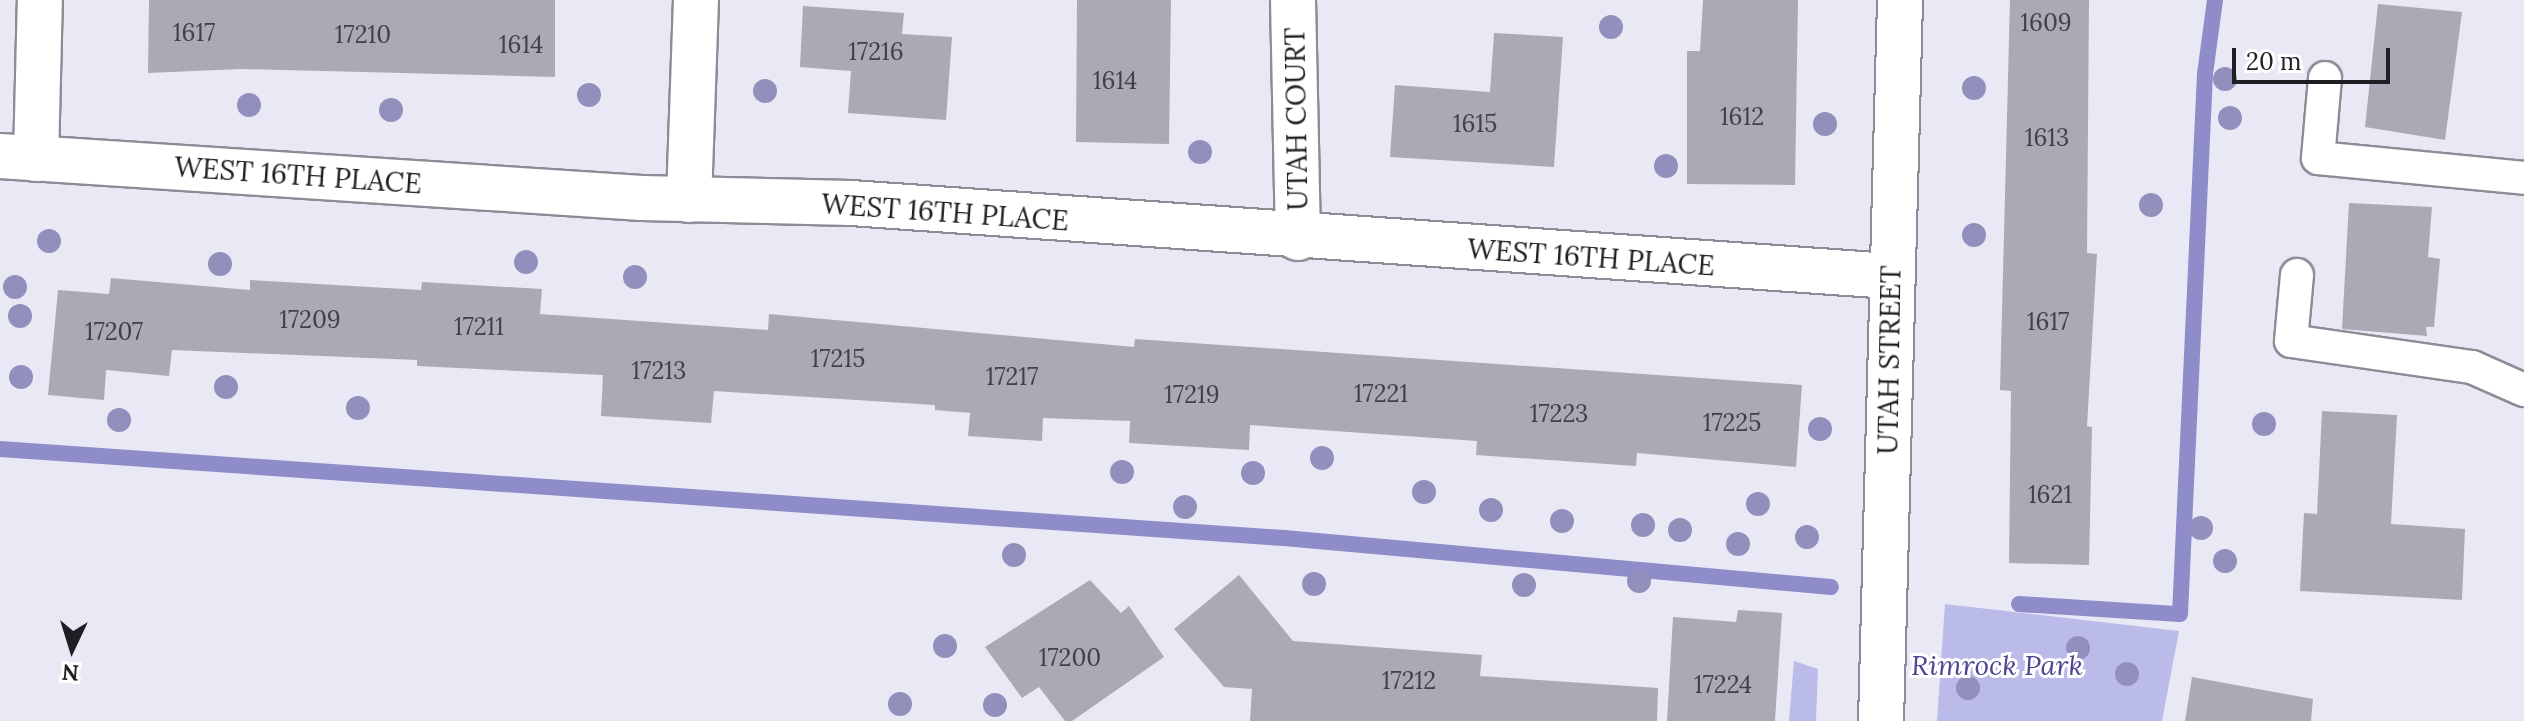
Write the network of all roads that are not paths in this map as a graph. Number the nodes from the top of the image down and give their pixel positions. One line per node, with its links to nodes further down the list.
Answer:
1 (40, 0): 6 (street)
2 (696, 0): 8 (street)
3 (1293, 0): 9 (street, UTAH COURT)
4 (1900, 0): 11 (street, UTAH STREET)
5 (2325, 78): 7 (lane)
6 (18, 158): 8 (street, WEST 16TH PLACE)
7 (2524, 178)
8 (689, 200): 9 (street, WEST 16TH PLACE)
9 (1298, 238): 11 (street, WEST 16TH PLACE)
10 (2297, 275): 12 (lane)
11 (1889, 276): 13 (street, UTAH STREET)
12 (2524, 390)
13 (1881, 721)

